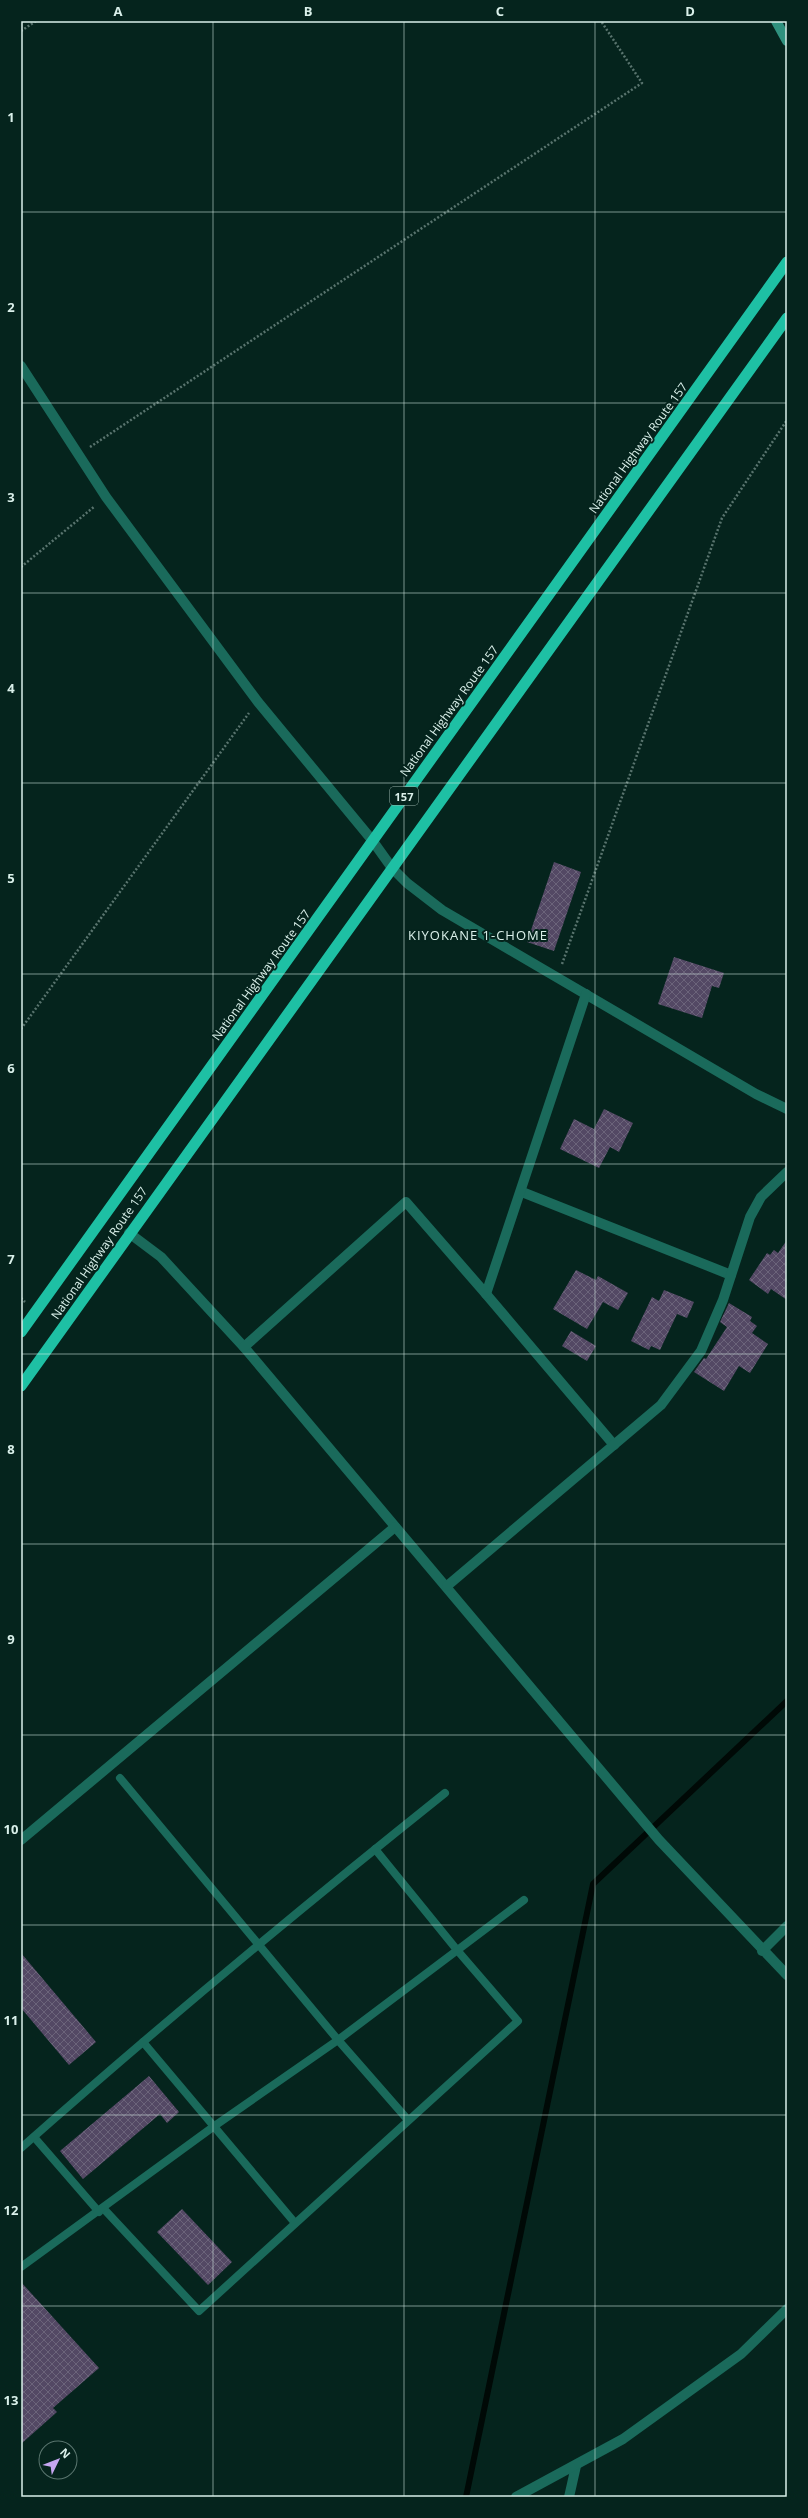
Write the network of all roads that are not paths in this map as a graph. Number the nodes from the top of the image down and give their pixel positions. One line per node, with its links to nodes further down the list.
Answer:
1 (776, 21): 2 (main road)
2 (787, 41)
3 (787, 262): 6 (highway, National Highway Route 157 / 157)
4 (787, 318): 7 (highway, National Highway Route 157 / 157)
5 (21, 366): 6 (street)
6 (372, 840): 7 (street); 15 (highway, National Highway Route 157 / 157)
7 (392, 868): 8 (street); 12 (highway, National Highway Route 157 / 157)
8 (586, 994): 9 (street); 11 (street)
9 (787, 1109)
10 (787, 1172): 13 (street)
11 (522, 1192): 13 (street); 14 (street)
12 (129, 1233): 16 (street); 17 (highway, National Highway Route 157 / 157)
13 (732, 1275): 18 (street)
14 (486, 1294): 16 (street); 18 (street)
15 (21, 1332)
16 (244, 1347): 19 (street)
17 (21, 1386)
18 (614, 1445): 20 (street)
19 (395, 1527): 20 (street); 23 (street)
20 (447, 1586): 29 (street)
21 (120, 1778): 27 (lane)
22 (445, 1793): 24 (lane)
23 (21, 1840)
24 (375, 1849): 27 (lane); 28 (lane)
25 (524, 1900): 28 (lane)
26 (787, 1926): 29 (street)
27 (260, 1945): 31 (lane); 32 (lane)
28 (457, 1950): 31 (lane); 33 (lane)
29 (762, 1951): 30 (street)
30 (787, 1975)
31 (338, 2040): 33 (lane); 34 (lane)
32 (143, 2042): 34 (lane); 35 (lane)
33 (408, 2120): 38 (lane)
34 (214, 2127): 37 (lane); 38 (lane)
35 (34, 2137): 36 (lane); 37 (lane)
36 (21, 2148)
37 (101, 2210): 38 (lane); 39 (lane)
38 (295, 2223)
39 (21, 2267)
40 (787, 2309): 41 (street)
41 (576, 2466): 42 (street); 43 (street)
42 (516, 2497)
43 (569, 2497)

